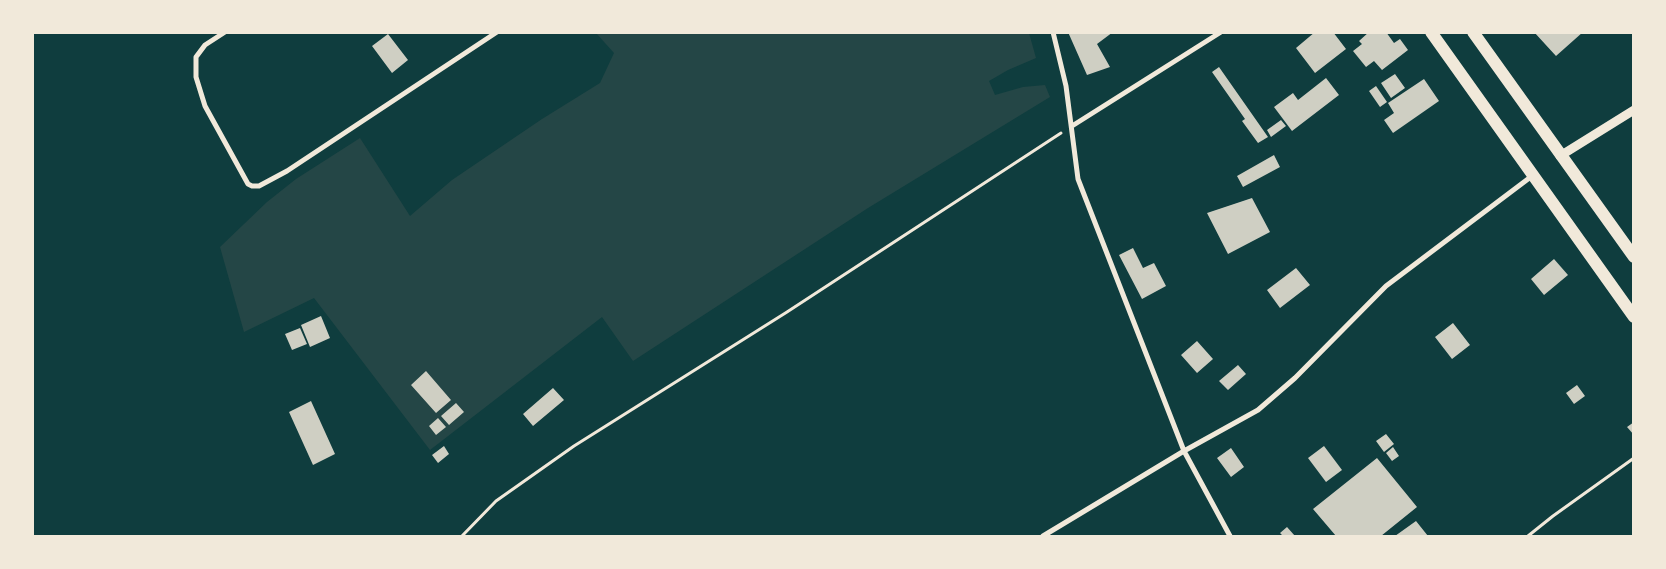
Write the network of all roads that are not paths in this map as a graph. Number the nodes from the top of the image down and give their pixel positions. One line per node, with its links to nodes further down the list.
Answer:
1 (224, 32): 2 (street)
2 (497, 32)
3 (1053, 32): 8 (street)
4 (1222, 32): 8 (street)
5 (1431, 32): 10 (main road)
6 (1473, 32): 9 (main road)
7 (1634, 110): 9 (street)
8 (1072, 126): 14 (street)
9 (1560, 156): 11 (main road)
10 (1532, 176): 12 (main road); 14 (street)
11 (1634, 257)
12 (1630, 309): 13 (main road)
13 (1634, 317)
14 (1184, 451): 15 (street); 16 (street)
15 (1043, 536)
16 (1230, 536)

